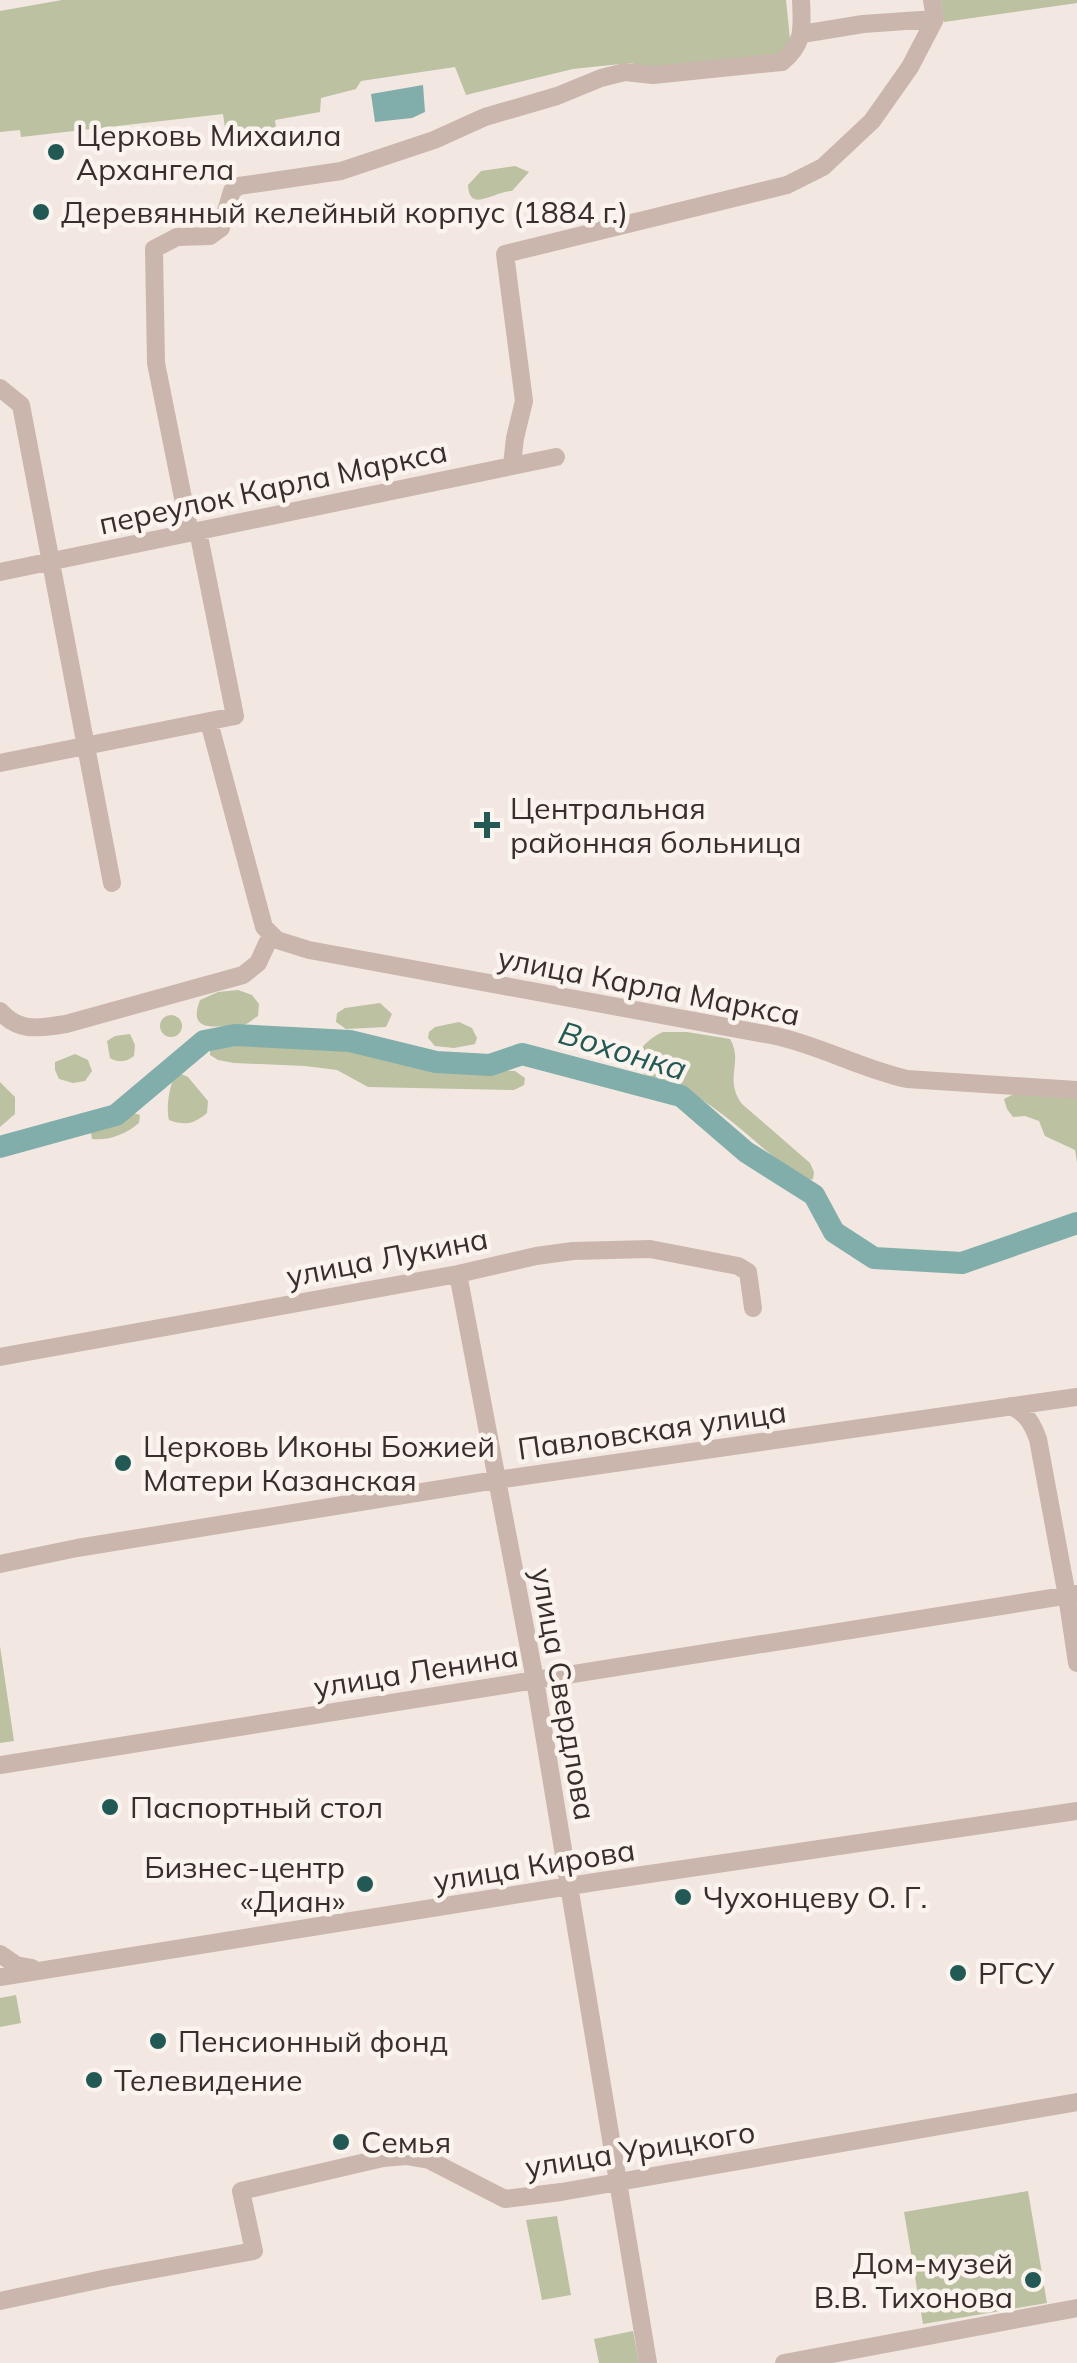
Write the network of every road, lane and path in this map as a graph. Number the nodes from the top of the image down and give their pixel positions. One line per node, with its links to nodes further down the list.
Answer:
1 (800, 0): 3 (street)
2 (933, 10): 3 (street); 6 (street)
3 (802, 34): 7 (street)
4 (0, 388): 8 (street)
5 (556, 457): 6 (street, переулок Карла Маркса)
6 (512, 465): 7 (street, переулок Карла Маркса)
7 (194, 532): 8 (street, переулок Карла Маркса); 10 (street)
8 (51, 562): 9 (street, переулок Карла Маркса); 11 (street)
9 (0, 572)
10 (209, 722): 11 (street); 14 (street)
11 (86, 746): 12 (street); 13 (street)
12 (0, 763)
13 (112, 883)
14 (271, 935): 15 (street); 16 (street, улица Карла Маркса)
15 (0, 1012)
16 (1077, 1090)
17 (458, 1274): 18 (street, улица Лукина); 19 (street, улица Лукина); 22 (street, улица Свердлова)
18 (753, 1308)
19 (0, 1357)
20 (1077, 1397): 21 (street, Павловская улица)
21 (1012, 1406): 22 (street, Павловская улица); 24 (street)
22 (496, 1480): 23 (street, Павловская улица); 26 (street, улица Свердлова)
23 (0, 1564)
24 (1072, 1595): 25 (street); 26 (street, улица Ленина)
25 (1077, 1663)
26 (535, 1680): 27 (street, улица Ленина); 29 (street, улица Свердлова)
27 (0, 1764)
28 (1077, 1811): 29 (street, улица Кирова)
29 (570, 1887): 31 (street, улица Кирова); 34 (street, улица Свердлова)
30 (0, 1954): 31 (street)
31 (47, 1970): 32 (street, улица Кирова)
32 (6, 1974)
33 (1077, 2102): 34 (street, улица Урицкого)
34 (617, 2182): 35 (street, улица Урицкого); 37 (street, улица Свердлова)
35 (0, 2301)
36 (1077, 2308): 38 (street)
37 (648, 2363)
38 (784, 2363)

